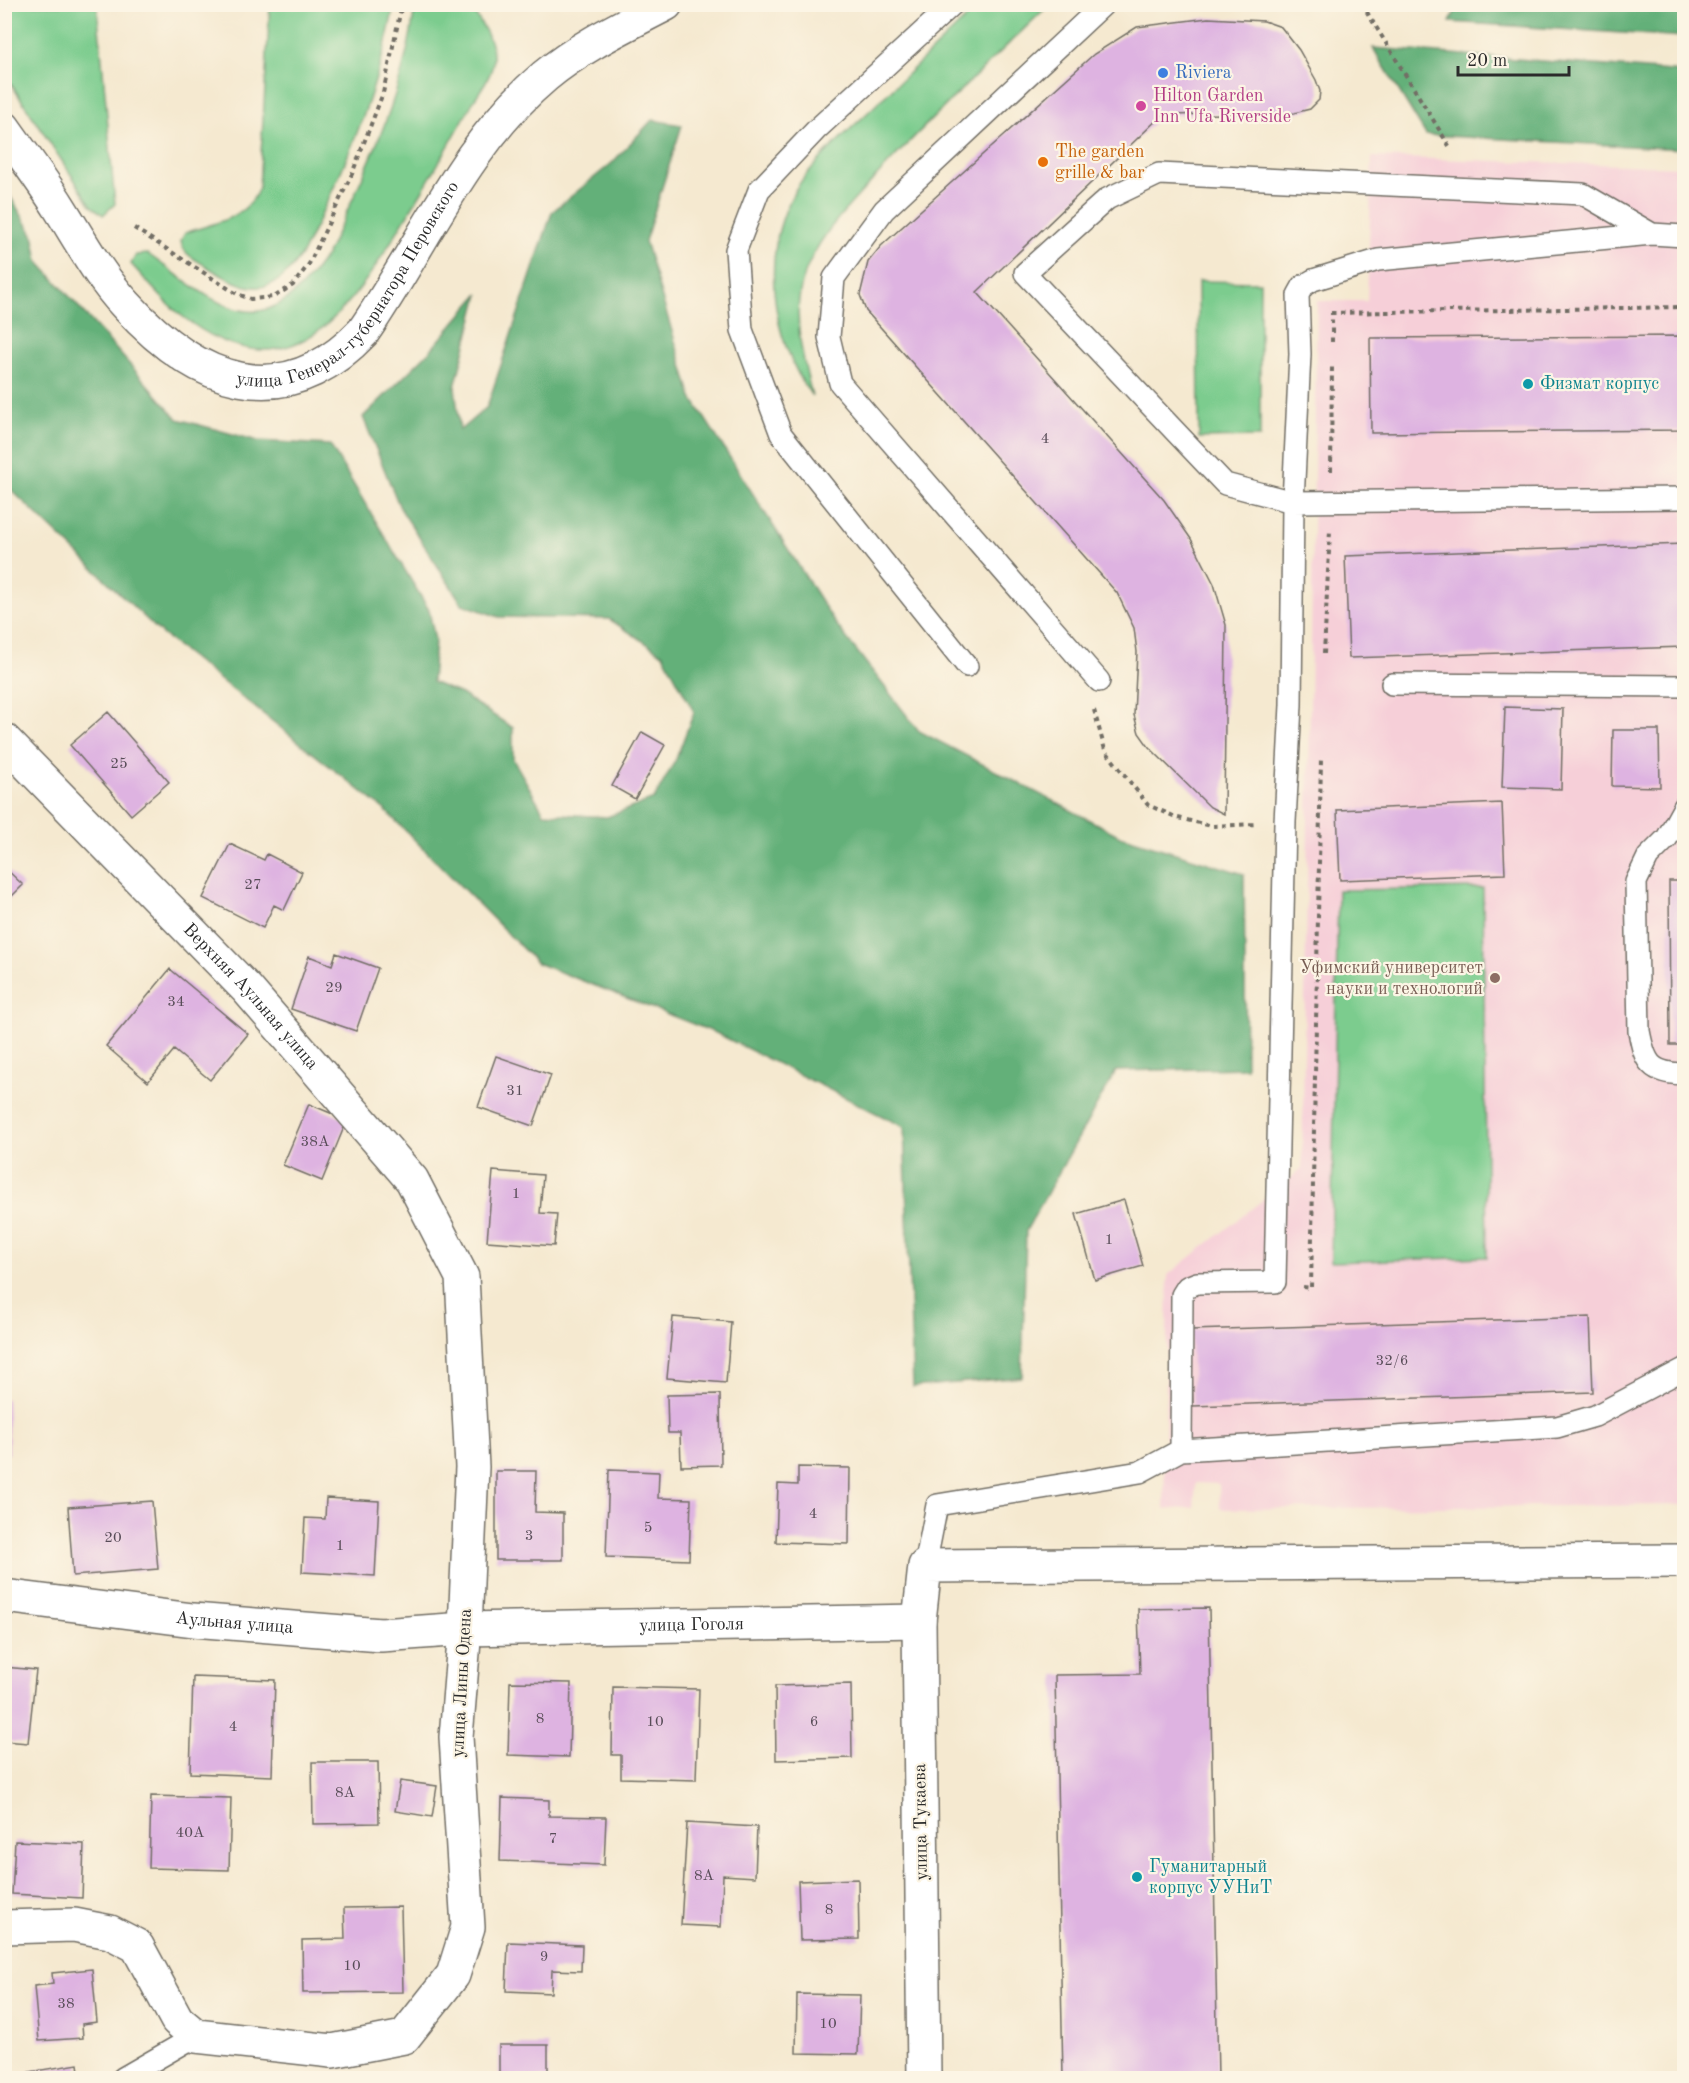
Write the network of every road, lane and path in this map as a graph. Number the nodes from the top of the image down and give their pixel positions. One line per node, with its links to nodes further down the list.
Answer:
1 (402, 4): 8 (path)
2 (666, 4): 6 (street, улица Генерал-губернатора Перовского)
3 (953, 4): 20 (lane)
4 (1104, 4): 21 (lane)
5 (1362, 4): 7 (path)
6 (4, 128)
7 (1451, 149)
8 (134, 228)
9 (1652, 234): 10 (lane); 12 (lane); 18 (lane)
10 (1684, 236)
11 (1684, 307): 13 (path)
12 (1300, 311): 13 (path); 18 (lane)
13 (1332, 313): 14 (path)
14 (1332, 348)
15 (1332, 359): 17 (path)
16 (1684, 498): 17 (lane)
17 (1331, 500): 18 (lane); 19 (path)
18 (1293, 502): 27 (lane)
19 (1324, 659)
20 (967, 666)
21 (1099, 681): 27 (path)
22 (1392, 684): 23 (lane)
23 (1684, 686)
24 (4, 740): 30 (street, Верхняя Аульная улица)
25 (1321, 752): 31 (path)
26 (1684, 807): 28 (lane)
27 (1285, 822): 31 (lane)
28 (1676, 838): 29 (lane)
29 (1684, 1074)
30 (462, 1277): 38 (street, улица Лины Одена)
31 (1275, 1282): 33 (lane)
32 (1684, 1369): 33 (lane)
33 (1181, 1450): 35 (lane)
34 (1684, 1561): 35 (street)
35 (925, 1566): 37 (street, улица Тукаева)
36 (4, 1596): 38 (street, Аульная улица)
37 (919, 1622): 38 (street, улица Гоголя); 42 (street, улица Тукаева)
38 (465, 1629): 40 (street, улица Лины Одена)
39 (4, 1927): 40 (street)
40 (196, 2036): 41 (lane)
41 (123, 2079)
42 (924, 2079)

